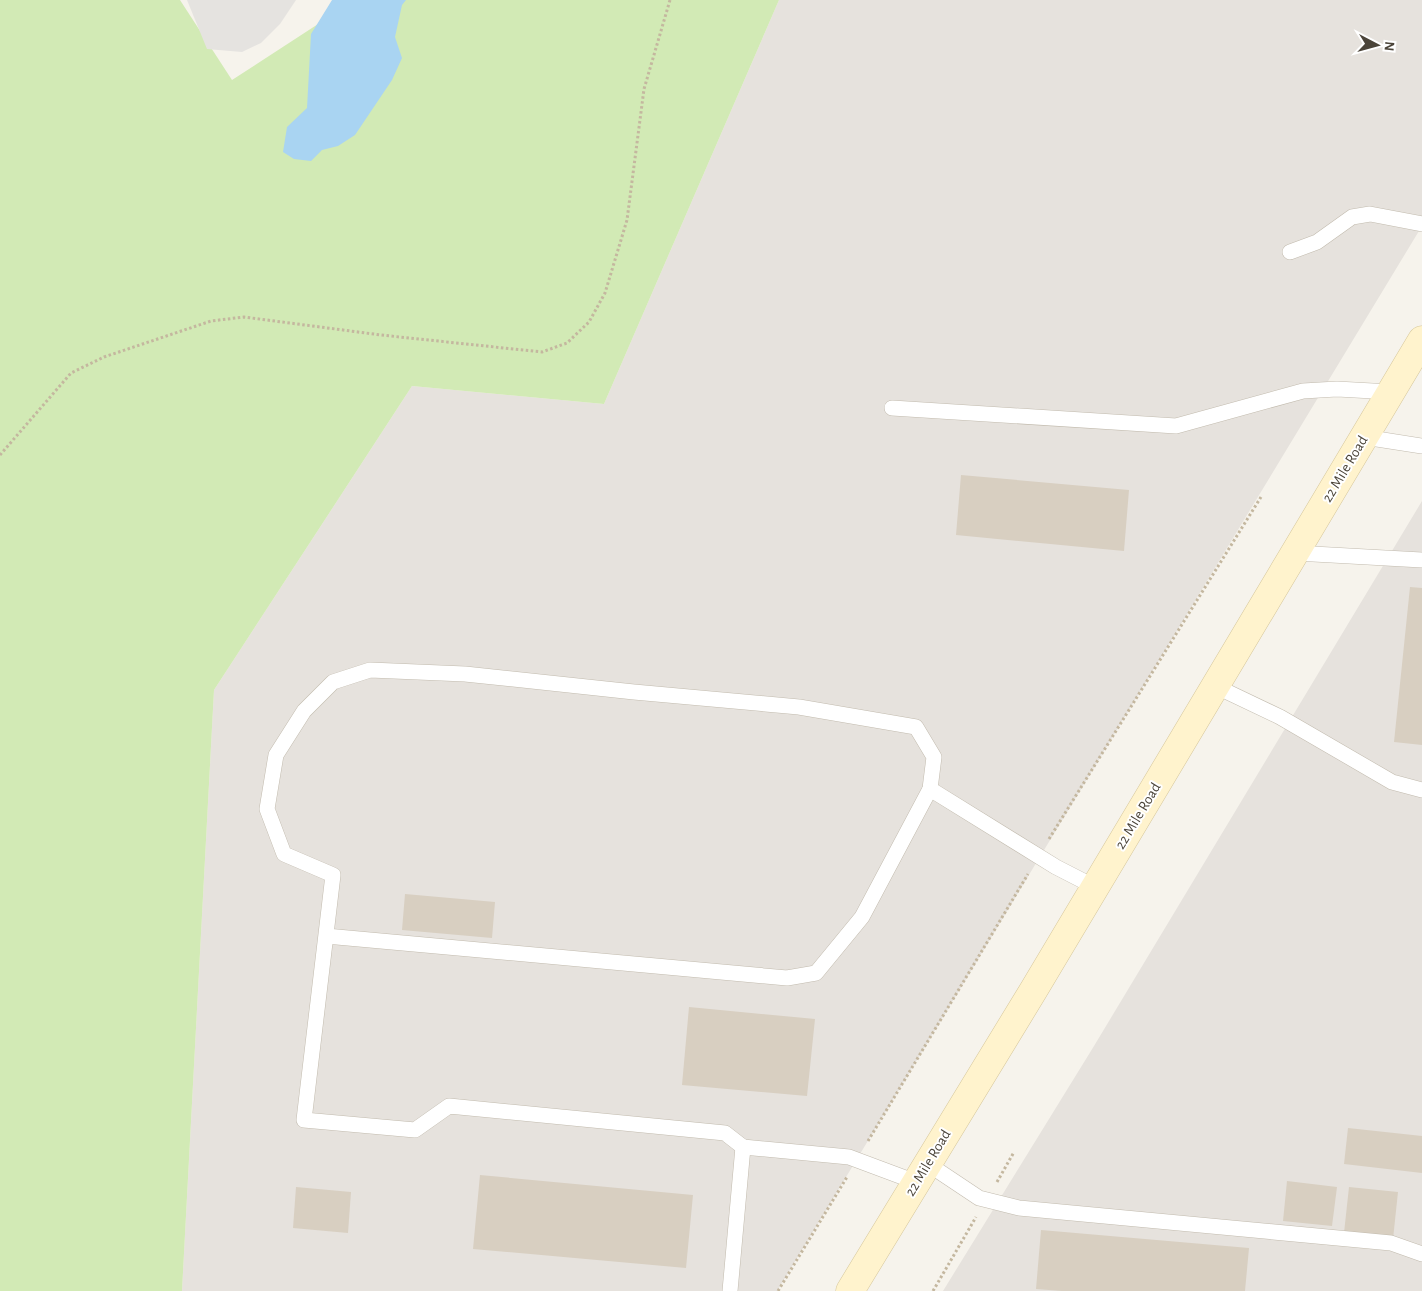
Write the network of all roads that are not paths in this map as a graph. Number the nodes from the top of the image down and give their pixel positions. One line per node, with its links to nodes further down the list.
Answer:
1 (1422, 224): 2 (lane)
2 (1290, 252)
3 (1421, 343): 4 (street, 22 Mile Road)
4 (1391, 392): 5 (lane); 6 (street, 22 Mile Road)
5 (892, 408)
6 (1364, 436): 7 (lane); 8 (street, 22 Mile Road)
7 (1422, 446)
8 (1295, 553): 9 (lane); 10 (street, 22 Mile Road)
9 (1422, 560)
10 (1215, 686): 12 (lane); 13 (street, 22 Mile Road)
11 (930, 789): 13 (lane); 14 (lane); 14 (lane)
12 (1422, 790)
13 (1095, 887): 16 (street, 22 Mile Road)
14 (326, 936): 15 (lane)
15 (743, 1148): 16 (lane); 18 (lane)
16 (922, 1173): 17 (lane); 19 (street, 22 Mile Road)
17 (1422, 1254)
18 (730, 1291)
19 (850, 1291)

